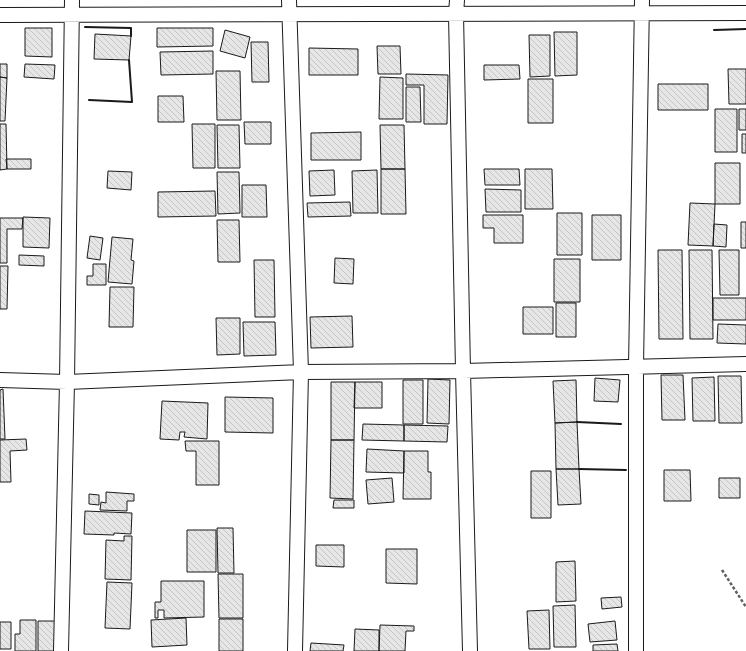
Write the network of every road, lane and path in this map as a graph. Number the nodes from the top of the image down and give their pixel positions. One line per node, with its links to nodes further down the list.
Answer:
1 (72, 0): 8 (street)
2 (289, 0): 9 (street)
3 (457, 0): 5 (street)
4 (642, 7): 5 (street); 6 (street); 11 (street)
5 (456, 14): 9 (street); 12 (street)
6 (746, 14)
7 (0, 15): 8 (street)
8 (72, 15): 9 (street); 15 (street)
9 (289, 15): 13 (street)
10 (746, 364): 11 (street)
11 (636, 367): 12 (street); 21 (street)
12 (463, 371): 13 (street); 20 (street)
13 (301, 372): 15 (street); 19 (street)
14 (0, 380): 15 (street)
15 (67, 382): 18 (street)
16 (722, 570): 17 (path)
17 (746, 607)
18 (61, 651)
19 (295, 651)
20 (470, 651)
21 (636, 651)

